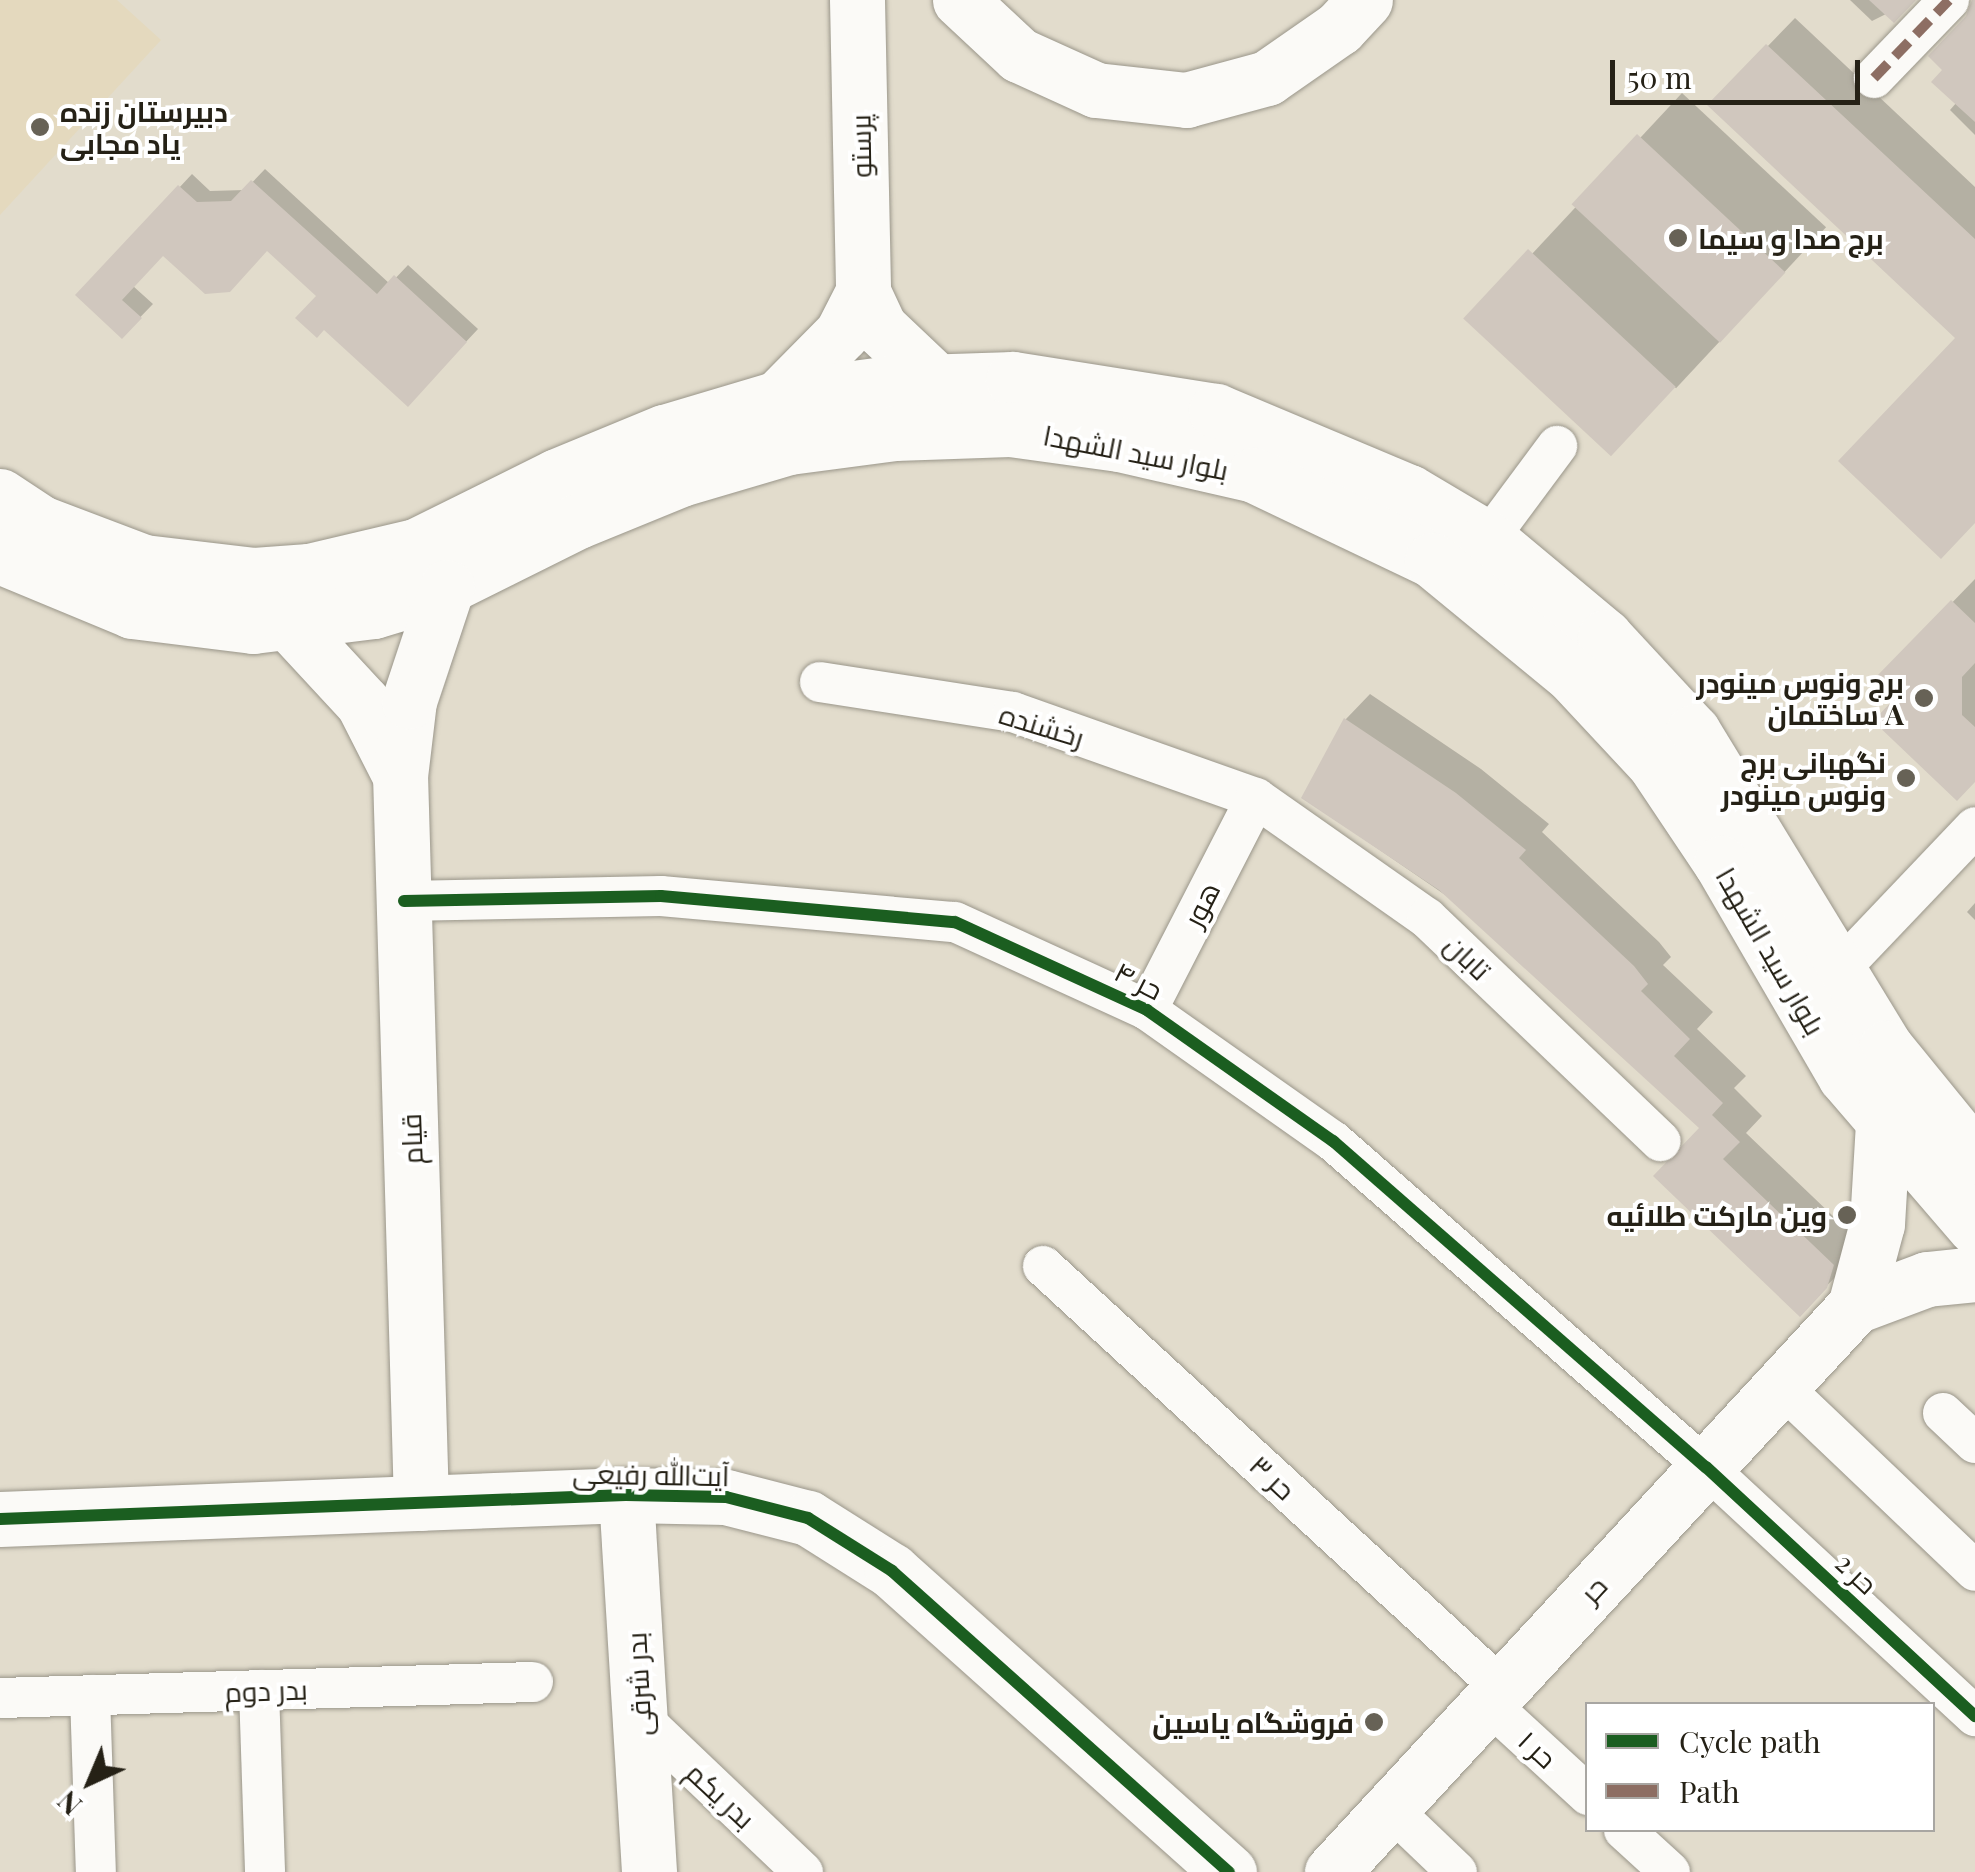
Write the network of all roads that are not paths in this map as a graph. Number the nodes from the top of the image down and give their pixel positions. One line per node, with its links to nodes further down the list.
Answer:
1 (857, 0): 6 (street, پرستو)
2 (960, 0): 3 (street)
3 (1365, 0)
4 (1949, 0): 5 (street)
5 (1874, 78)
6 (863, 292): 7 (street, پرستو); 8 (street, پرستو)
7 (936, 382): 8 (street, بلوار سید الشهدا); 11 (street, بلوار سید الشهدا)
8 (778, 398): 10 (street, بلوار سید الشهدا)
9 (1557, 446): 13 (street)
10 (0, 496)
11 (1399, 515): 13 (street, بلوار سید الشهدا); 14 (street, بلوار سید الشهدا)
12 (0, 556): 15 (street, بلوار سید الشهدا)
13 (1493, 566): 21 (street, بلوار سید الشهدا); 23 (street, بلوار سید الشهدا)
14 (447, 587): 15 (street, بلوار سید الشهدا); 17 (street, قیام)
15 (289, 623): 17 (street, قیام)
16 (820, 682): 18 (street, رخشنده)
17 (400, 776): 20 (street, قیام)
18 (1256, 798): 22 (street, هور); 24 (street, تابان)
19 (1975, 827): 21 (street)
20 (404, 902): 22 (street, حر ۴); 35 (street, قیام)
21 (1839, 970): 25 (street, بلوار سید الشهدا)
22 (1147, 1010): 33 (street, حر ۴)
23 (1883, 1124): 26 (street, بلوار سید الشهدا); 29 (street, حر)
24 (1660, 1140)
25 (1975, 1156)
26 (1975, 1227)
27 (1044, 1266): 41 (street, حر ۳)
28 (1975, 1274): 29 (street, حر)
29 (1855, 1306): 30 (street, حر)
30 (1781, 1386): 33 (street, حر); 37 (street)
31 (1943, 1413): 32 (street)
32 (1975, 1443)
33 (1706, 1467): 41 (street, حر); 43 (street, حر 2)
34 (626, 1495): 35 (street, آیت‌الله رفیعی); 44 (street, بدر شرقی); 52 (street, آیت‌الله رفیعی)
35 (421, 1503): 36 (street, آیت‌الله رفیعی)
36 (0, 1519)
37 (1975, 1571)
38 (533, 1682): 39 (street, بدر دوم)
39 (259, 1690): 40 (street, بدر دوم); 49 (street)
40 (90, 1695): 42 (street, بدر دوم); 48 (street)
41 (1495, 1696): 45 (street, حر ۱); 46 (street, حر)
42 (0, 1698)
43 (1975, 1716)
44 (640, 1717): 50 (street, بدر شرقی); 51 (street, بدر یکم)
45 (1585, 1793)
46 (1390, 1808): 53 (street, حر); 54 (street)
47 (1626, 1832): 55 (street)
48 (96, 1872)
49 (265, 1872)
50 (648, 1872)
51 (803, 1872)
52 (1229, 1872)
53 (1332, 1872)
54 (1457, 1872)
55 (1670, 1872)

